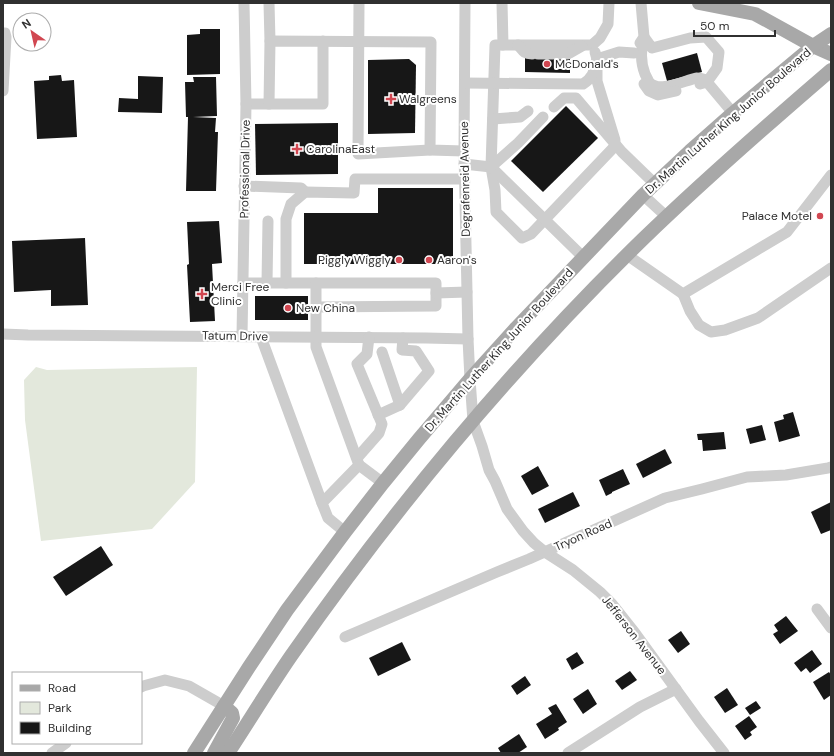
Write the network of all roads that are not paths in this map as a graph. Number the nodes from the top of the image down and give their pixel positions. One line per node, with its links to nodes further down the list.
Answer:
1 (244, 3): 27 (street, Professional Drive)
2 (269, 3): 12 (street)
3 (359, 3): 14 (street)
4 (464, 3): 24 (street, Degrafenreid Avenue)
5 (502, 3): 15 (street)
6 (609, 3): 17 (street)
7 (641, 3): 11 (street)
8 (699, 3): 18 (main road)
9 (3, 33): 26 (street)
10 (831, 34): 18 (main road, Dr. Martin Luther King Junior Boulevard)
11 (644, 37): 19 (street); 23 (street); 23 (street)
12 (270, 41): 13 (street); 28 (street)
13 (323, 41): 14 (street); 28 (street)
14 (358, 41): 35 (street); 35 (street)
15 (503, 45): 16 (street); 25 (street)
16 (518, 45): 17 (street); 17 (street)
17 (587, 45): 21 (street)
18 (813, 46): 20 (main road); 31 (main road, Dr. Martin Luther King Junior Boulevard)
19 (634, 53): 21 (street); 23 (street)
20 (831, 54)
21 (597, 59): 25 (street); 34 (street)
22 (831, 70): 45 (main road)
23 (707, 82): 31 (street)
24 (465, 83): 25 (street); 36 (street, Degrafenreid Avenue)
25 (494, 83): 33 (street)
26 (3, 92)
27 (246, 104): 28 (street); 42 (street, Professional Drive)
28 (269, 104)
29 (554, 107): 34 (street)
30 (528, 110): 33 (street)
31 (733, 113): 41 (main road, Dr. Martin Luther King Junior Boulevard)
32 (543, 117): 38 (street)
33 (493, 119): 38 (street)
34 (616, 145): 41 (street); 46 (street)
35 (430, 150): 36 (street)
36 (464, 151): 37 (street, Degrafenreid Avenue)
37 (464, 164): 38 (street); 40 (street, Degrafenreid Avenue)
38 (491, 167): 46 (street); 46 (street)
39 (831, 175): 57 (street)
40 (465, 179): 43 (street); 55 (street, Degrafenreid Avenue)
41 (655, 184): 44 (main road, Dr. Martin Luther King Junior Boulevard)
42 (244, 186): 43 (street); 51 (street, Professional Drive)
43 (305, 192): 53 (street)
44 (643, 195): 45 (street); 49 (main road, Dr. Martin Luther King Junior Boulevard)
45 (666, 216): 48 (main road)
46 (545, 219): 49 (street)
47 (268, 221): 52 (street)
48 (626, 255): 57 (street); 72 (main road)
49 (583, 257): 69 (main road, Dr. Martin Luther King Junior Boulevard)
50 (831, 268): 57 (street)
51 (242, 283): 52 (street); 60 (street, Professional Drive)
52 (267, 283): 53 (street)
53 (286, 283): 54 (street)
54 (316, 283): 56 (street); 58 (street)
55 (467, 292): 56 (street); 65 (street, Degrafenreid Avenue)
56 (436, 293): 58 (street)
57 (684, 294)
58 (316, 306): 62 (street)
59 (3, 334): 60 (street, Tatum Drive)
60 (242, 336): 61 (street, Tatum Drive)
61 (261, 336): 62 (street, Tatum Drive); 76 (street)
62 (316, 337): 63 (street, Tatum Drive); 73 (street)
63 (369, 337): 64 (street, Tatum Drive); 68 (street)
64 (403, 338): 65 (street, Tatum Drive); 66 (street)
65 (468, 339): 69 (street, Degrafenreid Avenue)
66 (402, 350): 67 (street); 70 (street)
67 (382, 352): 68 (street); 70 (street)
68 (367, 354): 71 (street)
69 (470, 379): 72 (street, Jefferson Avenue); 75 (main road, Dr. Martin Luther King Junior Boulevard)
70 (400, 405): 71 (street)
71 (378, 415): 73 (street)
72 (473, 421): 78 (street, Jefferson Avenue); 89 (main road)
73 (358, 461): 75 (street); 76 (street)
74 (831, 466): 78 (street, Tryon Road)
75 (383, 483): 77 (main road, Dr. Martin Luther King Junior Boulevard)
76 (322, 503): 77 (street)
77 (345, 532): 84 (main road, Dr. Martin Luther King Junior Boulevard)
78 (545, 552): 81 (street, Tryon Road); 83 (street, Jefferson Avenue)
79 (817, 609): 80 (street)
80 (831, 628)
81 (345, 637)
82 (142, 687): 84 (street)
83 (676, 690): 90 (street); 91 (street, Jefferson Avenue)
84 (224, 706): 87 (main road, Dr. Martin Luther King Junior Boulevard); 88 (main road)
85 (65, 744): 86 (street)
86 (52, 753)
87 (194, 753)
88 (214, 753)
89 (228, 753)
90 (568, 753)
91 (724, 753)

